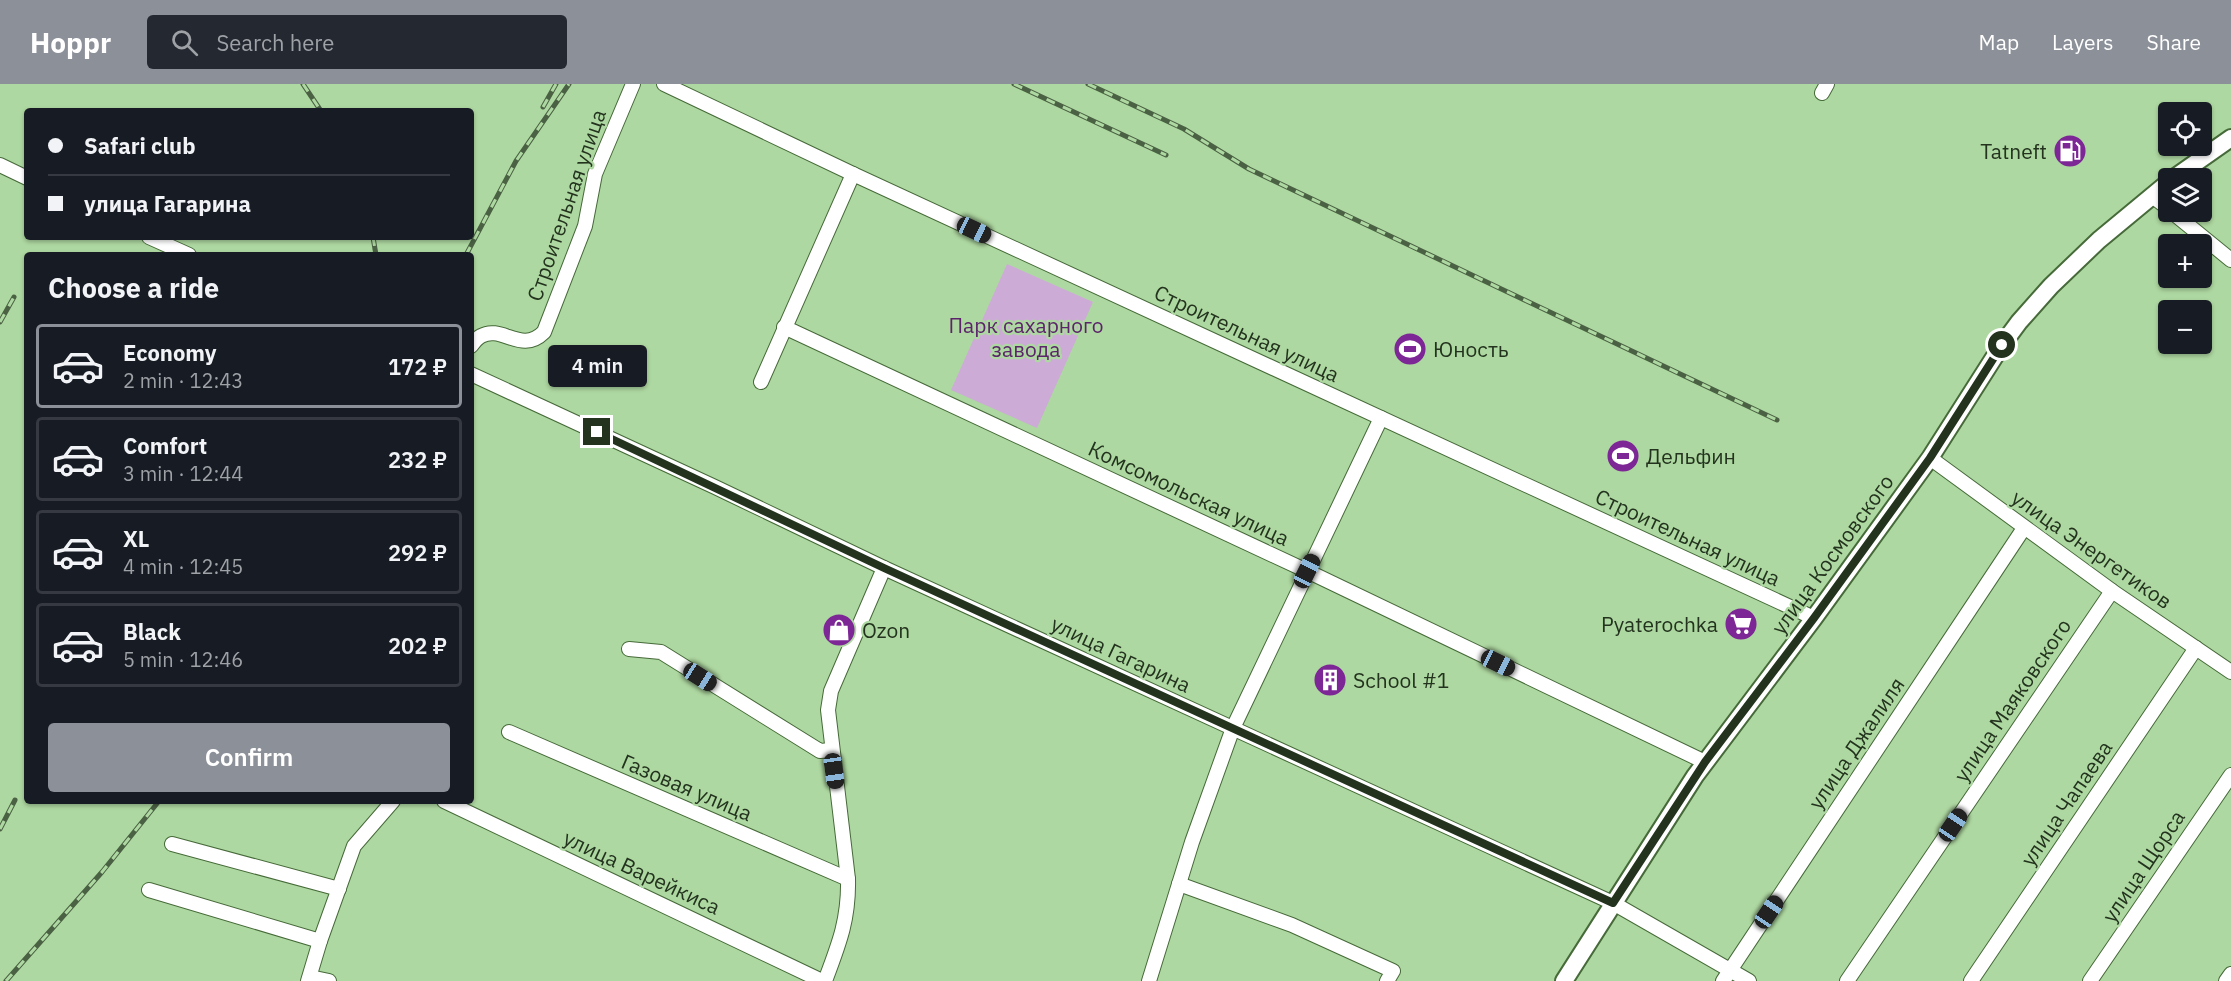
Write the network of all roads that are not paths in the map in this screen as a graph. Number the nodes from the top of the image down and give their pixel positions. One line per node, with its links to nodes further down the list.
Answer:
1 (633, 84): 16 (street, Строительная улица)
2 (664, 84): 6 (street, Строительная улица)
3 (2231, 138): 5 (main road)
4 (0, 165): 7 (street)
5 (2188, 168)
6 (853, 174): 15 (street); 19 (street, Строительная улица)
7 (24, 177)
8 (2158, 191): 9 (main road, улица Космовского)
9 (2152, 196): 10 (street); 20 (main road, улица Космовского)
10 (2158, 201)
11 (2185, 222): 14 (street)
12 (155, 240): 13 (street)
13 (182, 252)
14 (2231, 260)
15 (784, 327): 18 (street); 23 (street, Комсомольская улица)
16 (474, 343)
17 (474, 375): 22 (street, улица Гагарина)
18 (761, 382)
19 (1381, 417): 23 (street); 25 (street, Строительная улица)
20 (1930, 458): 21 (street, улица Энергетиков); 25 (main road, улица Космовского)
21 (2024, 528): 24 (street, улица Энергетиков); 44 (street, улица Джалиля)
22 (884, 568): 29 (street, улица Гагарина); 31 (street)
23 (1307, 571): 29 (street); 32 (street, Комсомольская улица)
24 (2112, 591): 26 (street, улица Энергетиков); 52 (street, улица Маяковского)
25 (1814, 618): 32 (main road, улица Космовского)
26 (2196, 648): 28 (street, улица Энергетиков); 53 (street, улица Чапаева)
27 (629, 649): 31 (street)
28 (2230, 668)
29 (1233, 728): 38 (street); 41 (street, улица Гагарина)
30 (509, 732): 37 (street, Газовая улица)
31 (831, 750): 37 (street)
32 (1705, 762): 41 (main road, улица Космовского)
33 (2231, 775): 54 (street, улица Щорса)
34 (390, 804): 39 (street)
35 (450, 804): 48 (street, улица Варейкиса)
36 (172, 844): 39 (street)
37 (848, 879): 48 (street)
38 (1179, 884): 45 (street); 49 (street)
39 (339, 889): 42 (street)
40 (149, 890): 42 (street)
41 (1613, 903): 44 (street, улица Гагарина); 50 (main road, улица Космовского)
42 (320, 941): 46 (street)
43 (2231, 974): 55 (street)
44 (1727, 975): 51 (street, улица Гагарина)
45 (1390, 976)
46 (309, 979): 47 (street)
47 (329, 981)
48 (824, 981)
49 (1149, 981)
50 (1564, 981)
51 (1749, 981)
52 (1847, 981)
53 (1971, 981)
54 (2090, 981)
55 (2226, 981)

